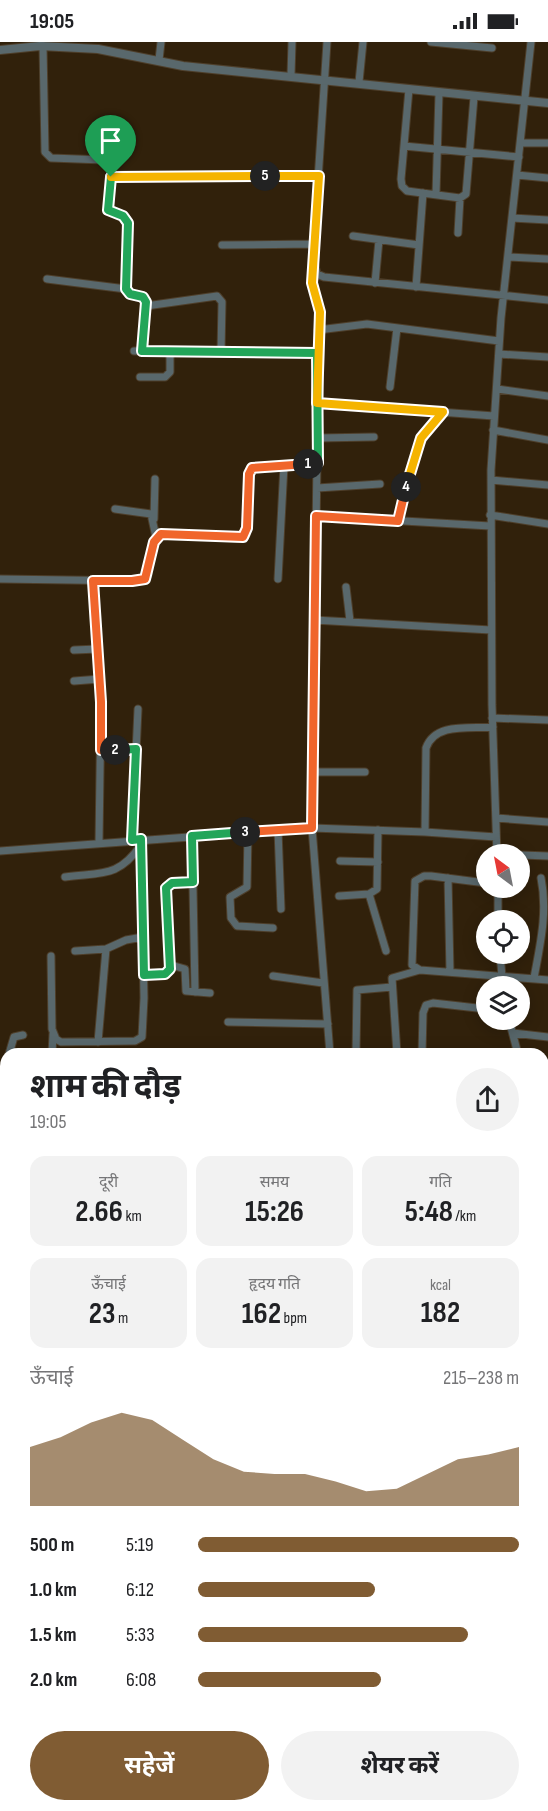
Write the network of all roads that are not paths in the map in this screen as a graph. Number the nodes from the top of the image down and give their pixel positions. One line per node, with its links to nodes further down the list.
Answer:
1 (161, 42): 10 (street)
2 (292, 42): 11 (street)
3 (327, 42): 12 (street)
4 (363, 42): 13 (street)
5 (431, 42): 8 (street)
6 (531, 42): 17 (street)
7 (43, 46): 9 (street); 10 (street); 27 (street)
8 (492, 48)
9 (0, 50)
10 (159, 60): 11 (street)
11 (291, 75): 12 (street)
12 (326, 79): 13 (street); 26 (street)
13 (359, 82): 14 (street)
14 (409, 89): 15 (street); 21 (street)
15 (439, 93): 16 (street); 22 (street)
16 (474, 97): 17 (street); 23 (street)
17 (525, 102): 18 (street); 20 (street)
18 (548, 103)
19 (548, 142): 20 (street)
20 (520, 143): 24 (street)
21 (404, 146): 22 (street); 29 (street)
22 (437, 150): 23 (street); 30 (street)
23 (471, 153): 24 (street); 31 (street)
24 (519, 157): 25 (street)
25 (517, 175): 28 (street); 32 (street)
26 (319, 176): 27 (street); 37 (street)
27 (111, 177): 46 (street)
28 (548, 178)
29 (423, 193): 30 (street); 39 (street)
30 (436, 194): 31 (street)
31 (460, 198): 34 (street)
32 (513, 218): 33 (street); 40 (street)
33 (548, 220)
34 (458, 233)
35 (353, 236): 36 (street)
36 (379, 240): 39 (street); 44 (street)
37 (314, 244): 38 (street); 42 (street)
38 (222, 245)
39 (419, 245): 45 (street)
40 (508, 257): 41 (street); 47 (street)
41 (548, 259)
42 (314, 267): 44 (street); 51 (street)
43 (47, 279): 46 (street)
44 (375, 283): 45 (street)
45 (416, 287): 47 (street)
46 (126, 289): 49 (street)
47 (504, 297): 48 (street); 52 (street)
48 (548, 300)
49 (146, 306): 54 (street); 56 (street)
50 (397, 328): 51 (street); 52 (street); 61 (street)
51 (318, 330): 57 (street)
52 (500, 341): 58 (street)
53 (134, 351): 54 (street)
54 (142, 351): 55 (street)
55 (170, 351): 56 (street); 60 (street)
56 (221, 352): 57 (street)
57 (317, 353): 64 (street)
58 (499, 354): 59 (street); 62 (street)
59 (548, 357)
60 (140, 377)
61 (390, 387)
62 (497, 389): 63 (street); 66 (street)
63 (548, 396)
64 (317, 403): 65 (street); 69 (street)
65 (443, 412): 66 (street); 82 (street)
66 (495, 416): 67 (street)
67 (493, 430): 70 (street); 74 (street)
68 (374, 437): 69 (street)
69 (318, 438): 71 (street)
70 (548, 440)
71 (318, 463): 72 (street); 77 (street)
72 (284, 465): 85 (street); 87 (street)
73 (155, 479): 81 (street)
74 (491, 480): 76 (street); 79 (street)
75 (380, 484): 77 (street)
76 (548, 485)
77 (317, 488): 80 (street)
78 (115, 509): 81 (street)
79 (490, 515): 83 (street); 84 (street)
80 (316, 516): 82 (street); 90 (street)
81 (154, 519): 85 (street)
82 (398, 521): 84 (street)
83 (548, 524)
84 (490, 526): 92 (street)
85 (156, 537): 88 (street)
86 (0, 579): 88 (street)
87 (278, 579)
88 (93, 581): 93 (street)
89 (346, 586): 91 (street)
90 (314, 620): 91 (street); 103 (street)
91 (350, 621): 92 (street)
92 (491, 630): 98 (street)
93 (98, 649): 94 (street); 95 (street)
94 (74, 650)
95 (100, 679): 96 (street); 102 (street)
96 (74, 681)
97 (138, 709): 101 (street)
98 (492, 718): 99 (street); 100 (street)
99 (548, 720)
100 (493, 727): 105 (street); 111 (street)
101 (136, 749): 102 (street); 114 (street)
102 (101, 750): 115 (street)
103 (312, 772): 104 (street); 107 (street)
104 (365, 772)
105 (496, 818): 106 (street); 113 (street)
106 (548, 822)
107 (312, 828): 108 (street); 109 (street); 148 (street)
108 (279, 830): 110 (street); 131 (street)
109 (378, 830): 111 (street); 122 (street)
110 (248, 832): 112 (street); 132 (street)
111 (425, 832): 113 (street)
112 (192, 836): 116 (street); 126 (street)
113 (496, 837): 117 (street)
114 (132, 840): 115 (street); 116 (street)
115 (99, 842): 118 (street)
116 (141, 842): 123 (street); 133 (street)
117 (496, 844)
118 (0, 851)
119 (530, 855): 120 (street)
120 (548, 856)
121 (340, 861): 122 (street)
122 (378, 862): 129 (street)
123 (65, 877)
124 (448, 878): 127 (street); 140 (street); 141 (street)
125 (541, 878): 128 (street)
126 (193, 882): 139 (street); 150 (street)
127 (476, 882)
128 (546, 891): 146 (street)
129 (369, 894): 130 (street); 136 (street)
130 (339, 896)
131 (281, 909)
132 (273, 928)
133 (143, 937): 134 (street); 142 (street)
134 (106, 949): 135 (street); 160 (street)
135 (75, 951)
136 (386, 951)
137 (51, 956): 157 (street)
138 (501, 964): 144 (street)
139 (171, 965): 142 (street); 150 (street)
140 (420, 970): 141 (street); 149 (street)
141 (450, 972): 144 (street)
142 (144, 975): 160 (street)
143 (273, 976): 148 (street)
144 (502, 976)
145 (530, 978): 146 (street)
146 (534, 978): 147 (street)
147 (548, 980)
148 (323, 983): 154 (street)
149 (392, 987): 164 (street); 165 (street)
150 (195, 992): 151 (street)
151 (210, 993)
152 (476, 1008): 166 (street)
153 (228, 1022): 154 (street)
154 (328, 1024): 163 (street)
155 (512, 1030): 156 (street)
156 (513, 1033): 159 (street); 167 (street)
157 (53, 1034): 160 (street); 162 (street)
158 (23, 1035): 161 (street)
159 (548, 1037)
160 (98, 1042)
161 (10, 1048)
162 (52, 1048)
163 (330, 1048)
164 (356, 1048)
165 (397, 1048)
166 (422, 1048)
167 (517, 1048)

